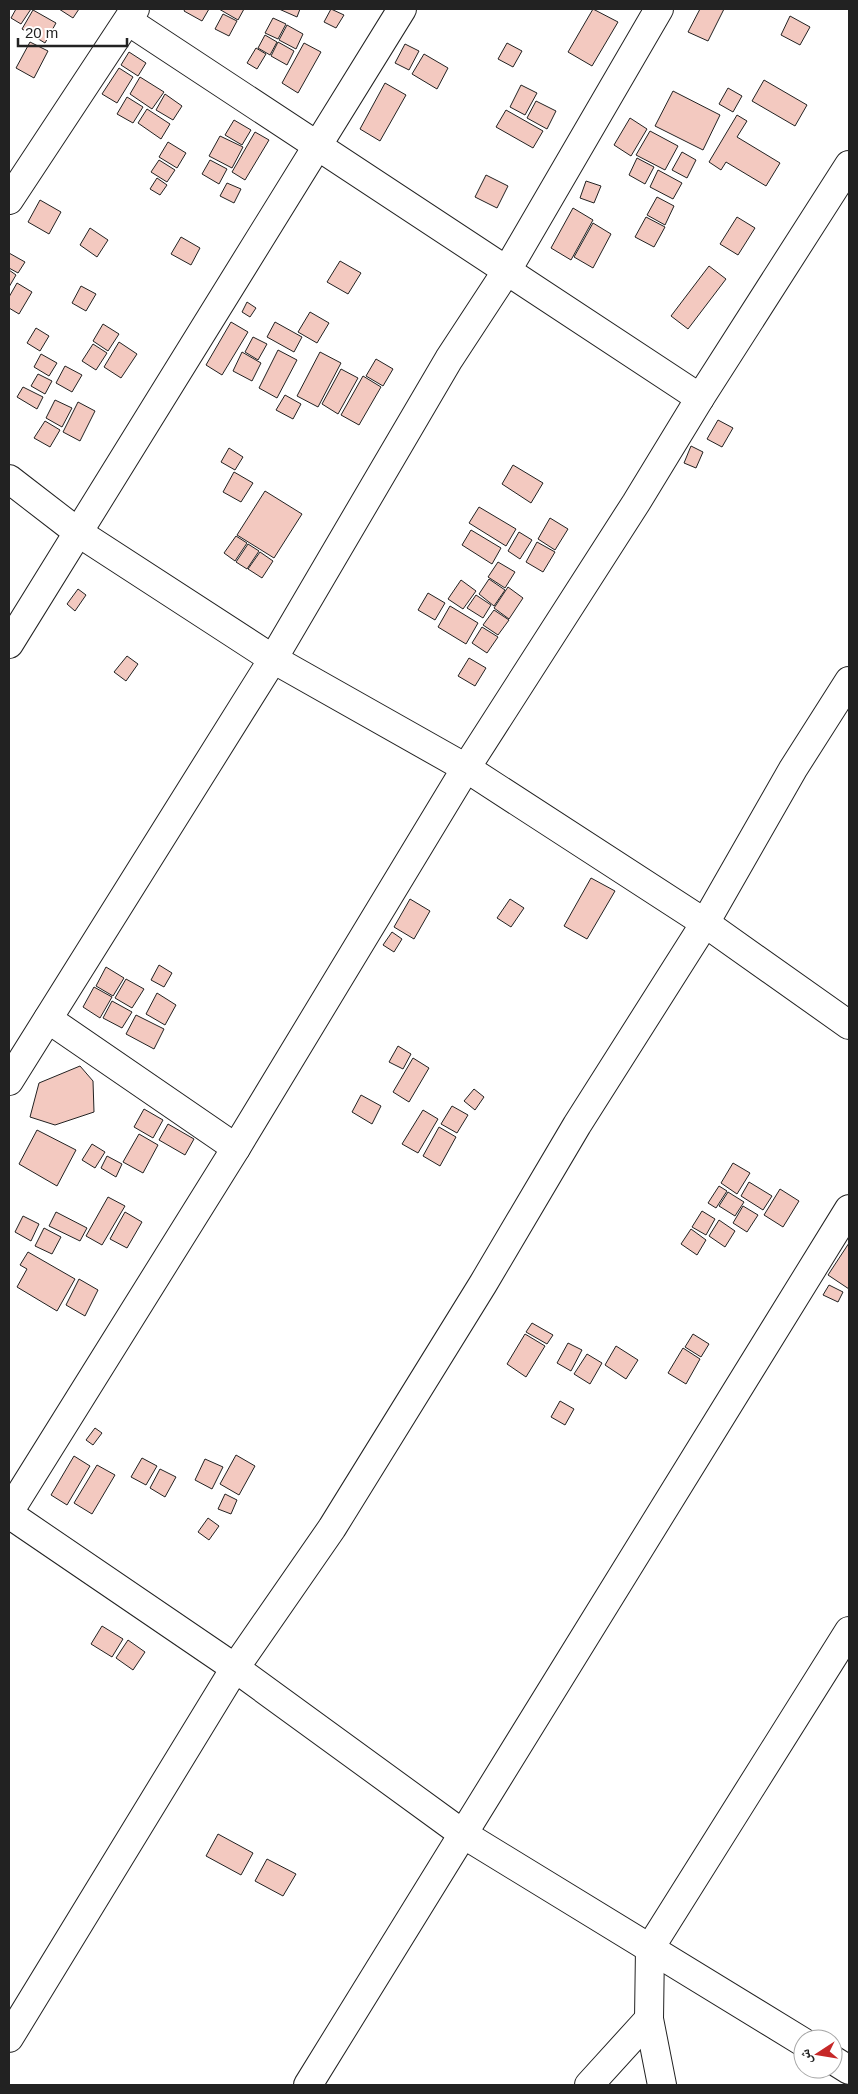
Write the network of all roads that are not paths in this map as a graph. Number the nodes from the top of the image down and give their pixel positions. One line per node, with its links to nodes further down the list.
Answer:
1 (402, 9): 4 (street)
2 (659, 9): 7 (street)
3 (131, 15): 4 (street); 6 (street)
4 (316, 144): 7 (street); 10 (street)
5 (849, 165): 8 (street)
6 (9, 200)
7 (506, 272): 8 (street); 12 (street)
8 (700, 398): 14 (street)
9 (9, 479): 10 (street)
10 (79, 533): 11 (street); 12 (street)
11 (9, 644)
12 (273, 659): 14 (street); 16 (street)
13 (849, 681): 15 (street)
14 (466, 768): 15 (street); 19 (street)
15 (704, 923): 17 (street); 23 (street)
16 (48, 1019): 18 (street); 19 (street)
17 (849, 1025)
18 (9, 1081)
19 (236, 1148): 21 (street)
20 (849, 1209): 24 (street)
21 (9, 1513): 23 (street)
22 (849, 1630): 25 (street)
23 (235, 1668): 24 (street); 28 (street)
24 (463, 1834): 25 (street); 29 (street)
25 (650, 1948): 26 (street); 27 (street)
26 (649, 2019): 30 (street); 31 (street)
27 (793, 2036)
28 (9, 2038)
29 (308, 2085)
30 (589, 2085)
31 (662, 2085)

